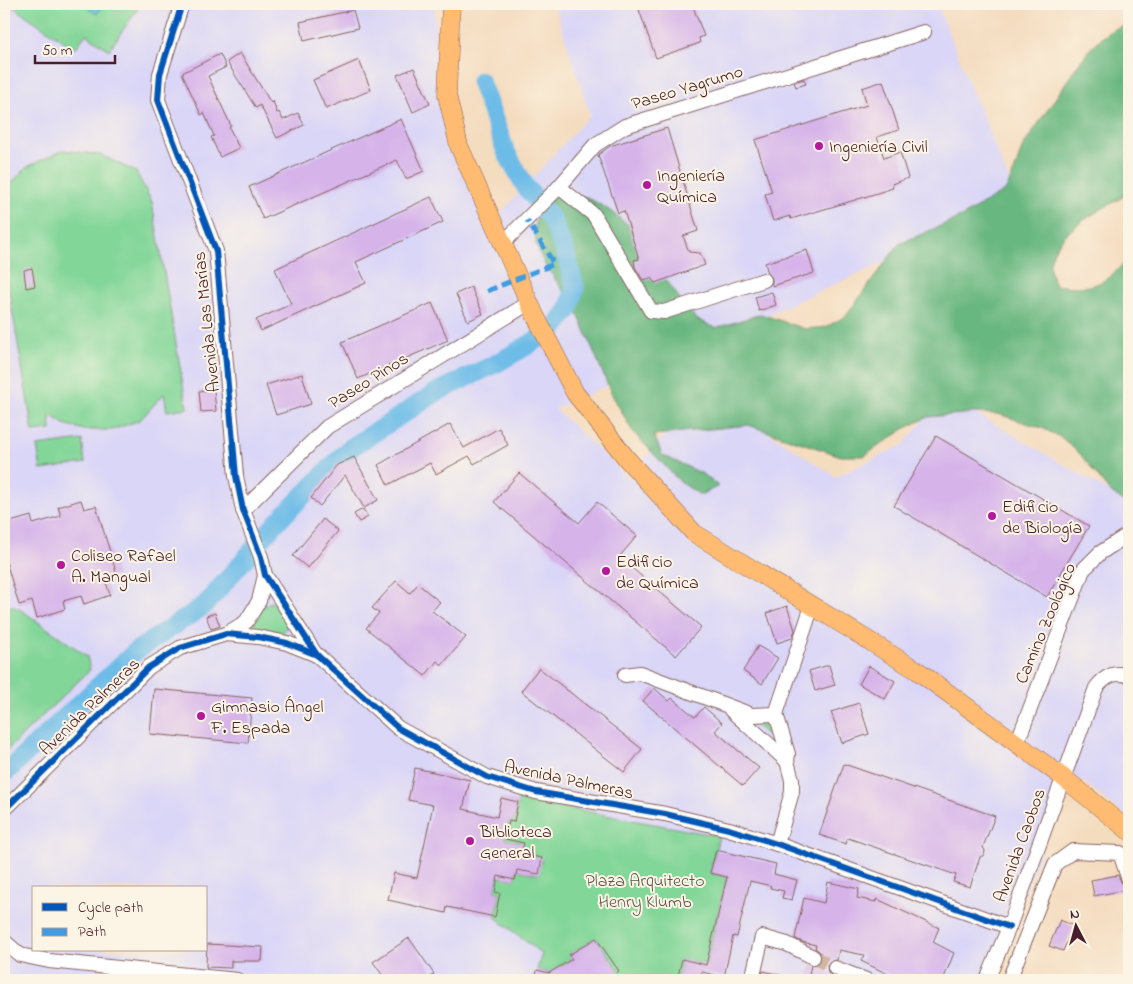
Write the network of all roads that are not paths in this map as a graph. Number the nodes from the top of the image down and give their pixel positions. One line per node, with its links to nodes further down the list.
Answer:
1 (182, 4): 8 (street, Avenida Las Marías)
2 (451, 4): 5 (main road)
3 (924, 32): 4 (street, Paseo Yagrumo)
4 (559, 187): 5 (street, Paseo Yagrumo); 6 (street)
5 (502, 244): 7 (main road)
6 (764, 280)
7 (532, 308): 8 (street, Paseo Pinos); 11 (main road)
8 (243, 510): 10 (street, Avenida Las Marías)
9 (1129, 534): 18 (street, Camino Zoológico)
10 (265, 575): 12 (street, Avenida Palmeras); 13 (street)
11 (812, 606): 17 (street); 18 (main road)
12 (226, 634): 13 (street, Avenida Palmeras); 21 (street, Avenida Palmeras)
13 (317, 655): 23 (street, Avenida Palmeras)
14 (625, 675): 16 (street)
15 (1129, 676): 20 (street, Avenida Caobos)
16 (727, 706): 17 (street); 19 (street)
17 (776, 714): 19 (street)
18 (1017, 743): 20 (main road)
19 (787, 761): 23 (street)
20 (1064, 778): 22 (main road); 25 (street, Avenida Caobos)
21 (4, 810)
22 (1129, 831)
23 (777, 844): 25 (street, Avenida Palmeras)
24 (1129, 880): 33 (street)
25 (1008, 927): 32 (street, Avenida Caobos)
26 (4, 941): 29 (street)
27 (813, 957): 30 (street)
28 (836, 968): 31 (street)
29 (237, 980)
30 (752, 980)
31 (866, 980)
32 (987, 980)
33 (1009, 980)

